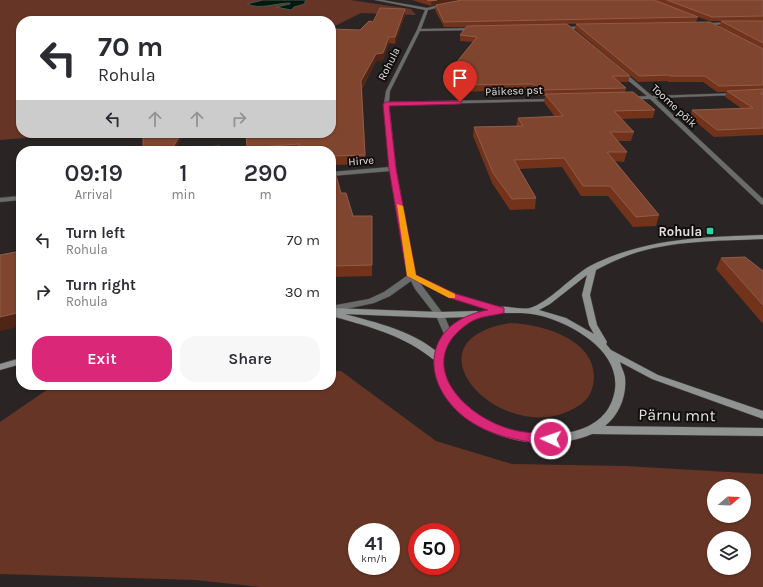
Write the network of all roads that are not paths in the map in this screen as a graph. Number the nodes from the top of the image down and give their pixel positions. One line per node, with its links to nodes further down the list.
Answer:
1 (377, 0): 3 (street)
2 (454, 3): 3 (street)
3 (427, 8): 12 (street, Rohula)
4 (702, 22): 6 (street)
5 (732, 23): 6 (street)
6 (709, 24): 9 (street)
7 (568, 27): 8 (street); 10 (street); 13 (street)
8 (592, 27)
9 (716, 27)
10 (552, 28)
11 (481, 29): 12 (street)
12 (419, 30): 19 (street, Rohula)
13 (574, 32)
14 (616, 67): 16 (street, Toome põik)
15 (739, 94): 16 (street)
16 (651, 97): 17 (street); 24 (street, Toome põik)
17 (627, 98)
18 (563, 99): 19 (street, Päikese pst)
19 (386, 104): 20 (street, Rohula)
20 (393, 169): 21 (street, Hirve); 27 (street, Rohula)
21 (336, 174)
22 (16, 198): 23 (street)
23 (0, 200)
24 (763, 203)
25 (763, 237): 26 (main road)
26 (592, 269): 31 (main road); 36 (main road)
27 (412, 276): 28 (street); 29 (street); 34 (street, Rohula)
28 (336, 310)
29 (500, 310): 31 (main road); 33 (main road)
30 (336, 311): 34 (main road)
31 (530, 311): 36 (main road)
32 (336, 313): 37 (main road)
33 (483, 314): 34 (main road); 35 (main road)
34 (440, 315): 35 (street, Rohula)
35 (448, 334): 37 (main road)
36 (609, 353): 40 (main road, Pärnu mnt); 41 (main road)
37 (438, 358): 41 (main road)
38 (16, 362): 39 (main road)
39 (0, 367)
40 (763, 415)
41 (590, 430): 42 (main road, Pärnu mnt)
42 (763, 432)

